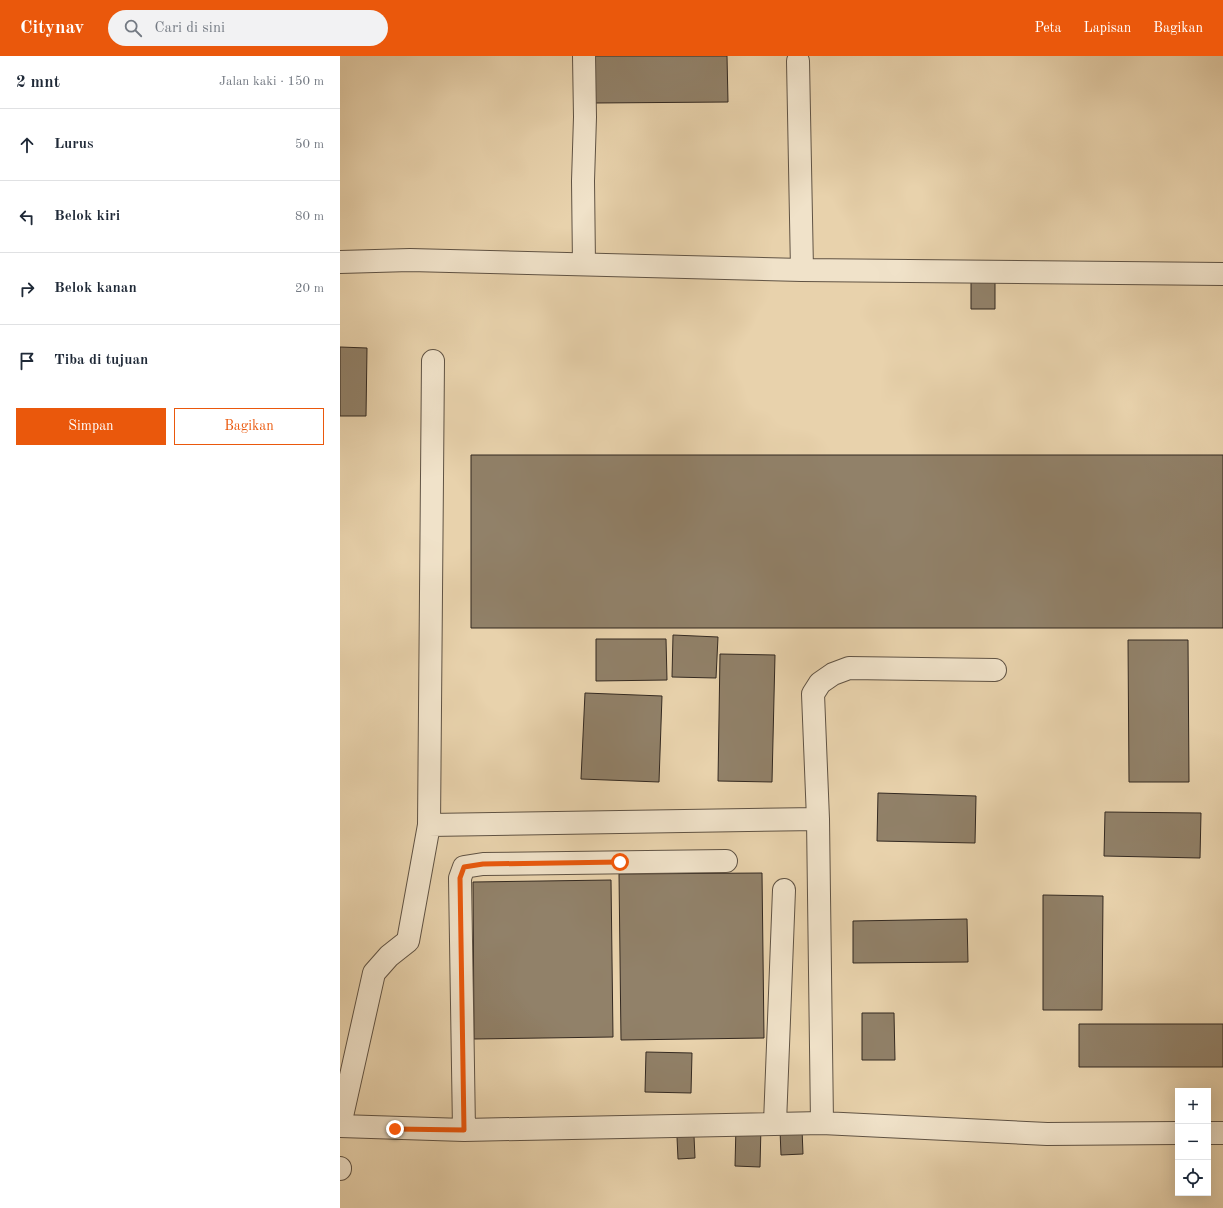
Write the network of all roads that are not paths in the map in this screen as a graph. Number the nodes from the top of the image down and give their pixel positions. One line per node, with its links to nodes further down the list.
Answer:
1 (584, 56): 4 (lane)
2 (798, 61): 5 (lane)
3 (340, 262): 4 (lane)
4 (584, 264): 5 (lane)
5 (802, 270): 6 (lane)
6 (1223, 274)
7 (433, 361): 10 (lane)
8 (995, 670): 9 (lane)
9 (818, 818): 10 (lane); 14 (lane)
10 (429, 825): 15 (lane)
11 (726, 861): 16 (lane)
12 (784, 890): 13 (lane)
13 (774, 1123): 14 (lane); 16 (lane)
14 (822, 1123): 17 (lane)
15 (340, 1126): 16 (lane)
16 (464, 1130)
17 (1175, 1133)
18 (1211, 1133): 19 (lane)
19 (1223, 1133)

